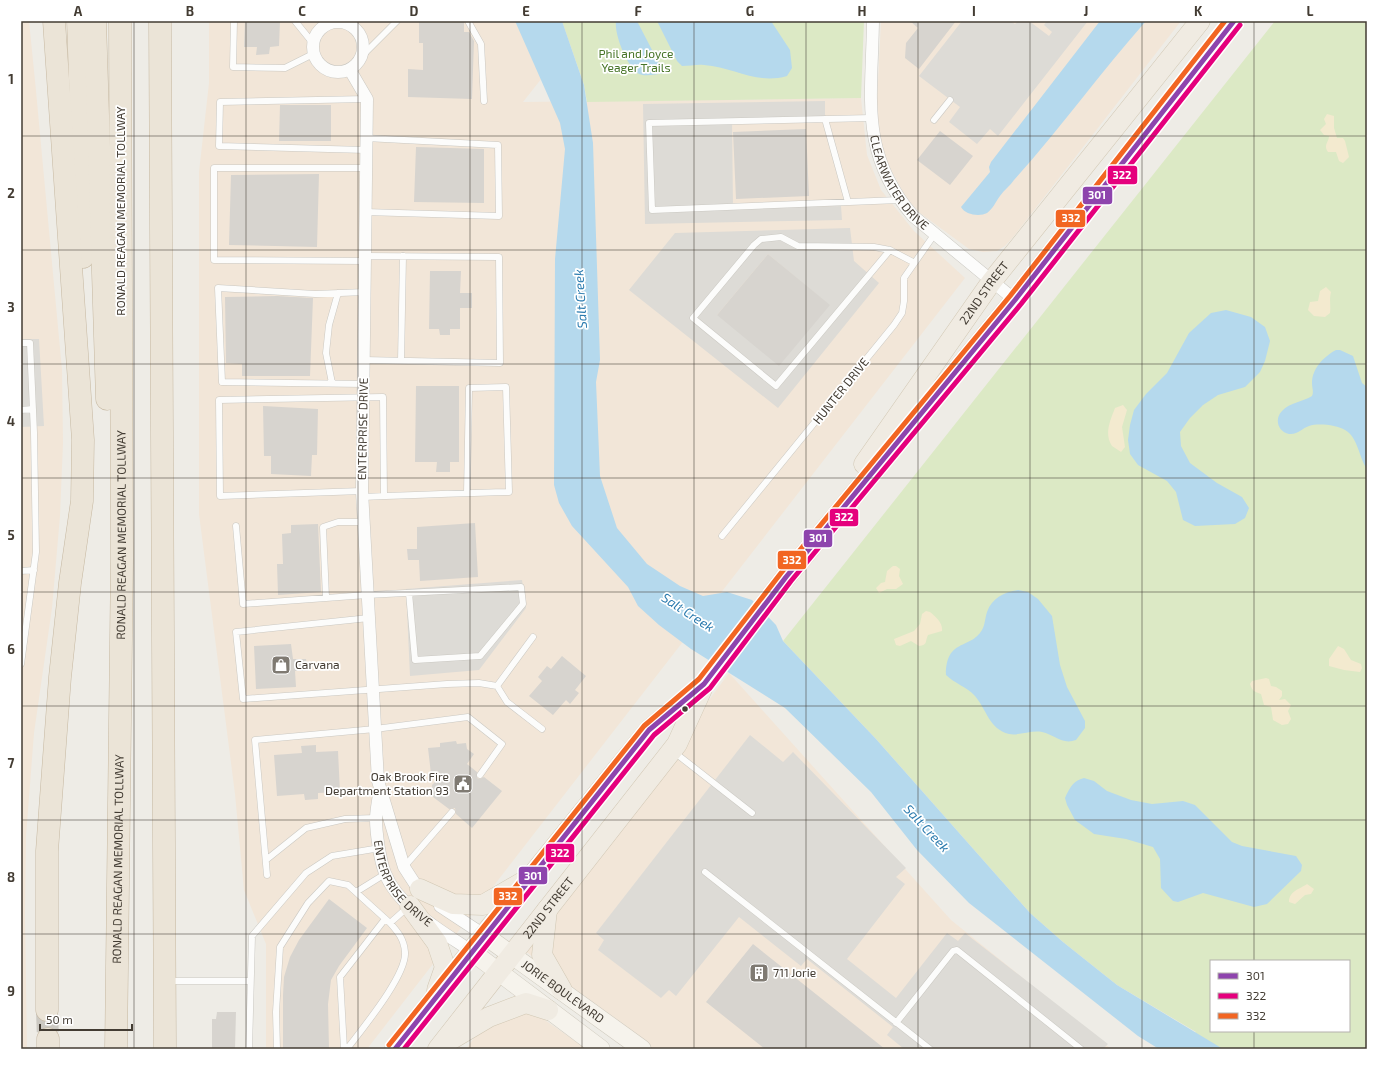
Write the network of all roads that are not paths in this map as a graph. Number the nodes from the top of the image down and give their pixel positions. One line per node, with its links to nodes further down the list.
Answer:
1 (54, 21): 47 (highway)
2 (78, 21): 47 (highway)
3 (95, 21): 48 (highway)
4 (120, 21): 48 (highway, RONALD REAGAN MEMORIAL TOLLWAY)
5 (160, 21): 92 (highway)
6 (234, 21): 15 (lane)
7 (295, 21): 15 (lane)
8 (397, 21): 16 (lane)
9 (468, 21): 20 (lane)
10 (874, 21): 21 (street, CLEARWATER DRIVE)
11 (1200, 21): 35 (main road, 22ND STREET)
12 (1234, 21): 38 (main road, 22ND STREET)
13 (332, 22): 14 (street); 15 (street)
14 (353, 24): 16 (street)
15 (313, 48): 17 (street)
16 (362, 56): 17 (street)
17 (350, 70): 18 (street)
18 (367, 99): 24 (street, ENTERPRISE DRIVE); 25 (lane)
19 (950, 100): 23 (lane)
20 (484, 101)
21 (871, 118): 22 (lane); 27 (street, CLEARWATER DRIVE)
22 (825, 119): 28 (lane); 28 (lane)
23 (934, 120)
24 (366, 138): 25 (street, ENTERPRISE DRIVE); 29 (lane)
25 (366, 150): 26 (street, ENTERPRISE DRIVE)
26 (366, 168): 29 (street, ENTERPRISE DRIVE); 33 (lane)
27 (899, 200): 28 (lane); 30 (street, CLEARWATER DRIVE)
28 (848, 202)
29 (366, 212): 33 (street, ENTERPRISE DRIVE)
30 (934, 235): 34 (lane, HUNTER DRIVE); 35 (street, CLEARWATER DRIVE)
31 (890, 250): 31 (lane); 34 (lane)
32 (403, 256): 33 (lane); 41 (lane); 41 (lane)
33 (365, 258): 36 (street, ENTERPRISE DRIVE)
34 (913, 262): 54 (lane, HUNTER DRIVE)
35 (992, 281): 38 (street, CLEARWATER DRIVE); 57 (main road, 22ND STREET)
36 (365, 292): 37 (lane); 40 (street, ENTERPRISE DRIVE)
37 (338, 293): 42 (lane); 42 (lane)
38 (1015, 300): 57 (main road, 22ND STREET)
39 (21, 343): 45 (lane)
40 (364, 360): 41 (lane); 43 (street, ENTERPRISE DRIVE)
41 (401, 361)
42 (332, 383): 43 (lane)
43 (364, 384): 44 (street, ENTERPRISE DRIVE)
44 (363, 398): 50 (street, ENTERPRISE DRIVE); 50 (lane); 51 (lane)
45 (33, 409): 46 (lane); 55 (lane)
46 (21, 410)
47 (83, 440): 95 (highway)
48 (122, 486): 99 (highway, RONALD REAGAN MEMORIAL TOLLWAY)
49 (467, 493): 49 (lane); 51 (lane)
50 (362, 494): 51 (lane); 52 (street, ENTERPRISE DRIVE)
51 (384, 496)
52 (363, 522): 59 (street, ENTERPRISE DRIVE); 60 (lane)
53 (236, 526): 60 (lane)
54 (722, 536)
55 (34, 570): 56 (lane); 63 (lane)
56 (21, 571)
57 (786, 577): 64 (main road, 22ND STREET)
58 (409, 593): 58 (lane); 59 (lane)
59 (367, 595): 60 (lane); 61 (street, ENTERPRISE DRIVE)
60 (326, 598)
61 (369, 618): 66 (street, ENTERPRISE DRIVE); 66 (lane)
62 (533, 637): 65 (lane)
63 (21, 664)
64 (704, 684): 69 (main road, 22ND STREET); 81 (main road, 22ND STREET)
65 (496, 686): 66 (lane); 68 (lane)
66 (373, 688): 67 (street, ENTERPRISE DRIVE)
67 (375, 728): 70 (lane); 71 (street, ENTERPRISE DRIVE); 76 (lane)
68 (542, 729)
69 (672, 751): 73 (lane); 85 (main road, 22ND STREET)
70 (480, 775)
71 (380, 791): 74 (street, ENTERPRISE DRIVE); 77 (street, ENTERPRISE DRIVE)
72 (452, 812): 77 (lane)
73 (752, 813)
74 (376, 818): 75 (street, ENTERPRISE DRIVE); 76 (lane)
75 (380, 848): 79 (street, ENTERPRISE DRIVE); 91 (lane)
76 (266, 860): 80 (lane)
77 (404, 867): 82 (street, ENTERPRISE DRIVE)
78 (705, 872): 97 (lane)
79 (385, 874): 83 (lane); 84 (street, ENTERPRISE DRIVE)
80 (267, 875)
81 (530, 878): 82 (main road); 87 (main road, 22ND STREET)
82 (420, 889): 87 (street, ENTERPRISE DRIVE)
83 (356, 892): 86 (lane); 102 (lane)
84 (410, 906): 86 (lane); 88 (street, ENTERPRISE DRIVE); 94 (main road)
85 (547, 910): 89 (main road, 22ND STREET); 93 (main road)
86 (388, 921): 103 (lane); 104 (lane)
87 (484, 935): 88 (main road, 22ND STREET); 89 (main road, JORIE BOULEVARD)
88 (471, 951): 90 (main road, JORIE BOULEVARD); 94 (main road, 22ND STREET)
89 (512, 956): 90 (main road, 22ND STREET); 93 (main road, JORIE BOULEVARD)
90 (499, 973): 96 (main road, JORIE BOULEVARD); 98 (main road, 22ND STREET)
91 (250, 981): 92 (lane); 101 (lane)
92 (165, 982): 100 (highway)
93 (562, 990): 107 (main road, JORIE BOULEVARD)
94 (433, 1001): 105 (main road, 22ND STREET)
95 (47, 1010)
96 (548, 1010): 98 (main road); 106 (main road, JORIE BOULEVARD)
97 (896, 1023): 108 (lane); 109 (lane)
98 (439, 1048)
99 (116, 1049)
100 (165, 1049)
101 (249, 1049)
102 (277, 1049)
103 (344, 1049)
104 (347, 1049)
105 (396, 1049)
106 (601, 1049)
107 (642, 1049)
108 (930, 1049)
109 (1081, 1049)

